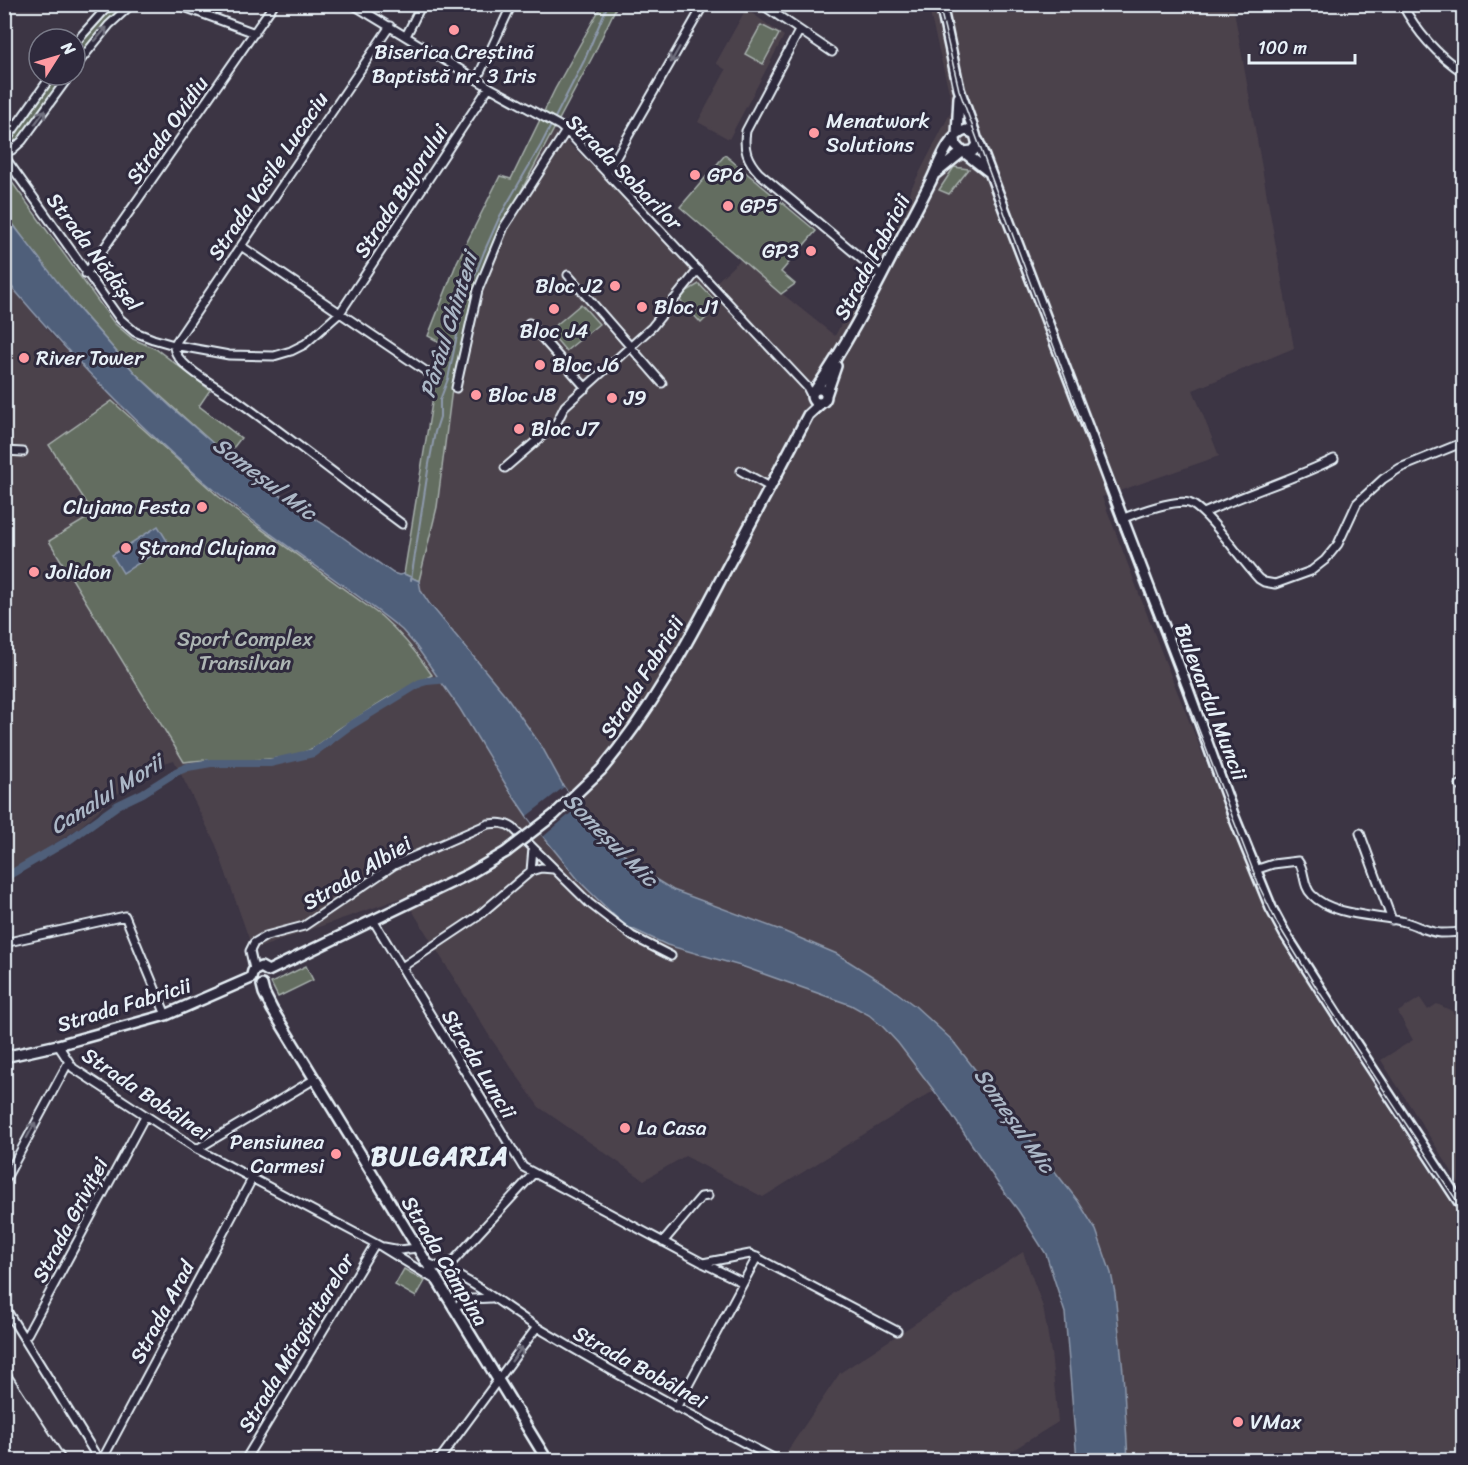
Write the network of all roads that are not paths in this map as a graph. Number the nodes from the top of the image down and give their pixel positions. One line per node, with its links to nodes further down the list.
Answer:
1 (110, 4): 13 (street)
2 (132, 4): 17 (street, one-way to 2)
3 (176, 4): 15 (street)
4 (274, 4): 15 (street, Strada Ovidiu)
5 (352, 4): 12 (street, Strada Sobarilor)
6 (422, 4): 16 (street)
7 (512, 4): 20 (street)
8 (704, 4): 31 (street, one-way to 31)
9 (760, 4): 14 (street)
10 (940, 4): 24 (main road, Bulevardul Muncii)
11 (1402, 4): 19 (street)
12 (390, 26): 16 (street, Strada Sobarilor); 34 (street, Strada Vasile Lucaciu)
13 (87, 30)
14 (799, 31): 18 (street); 38 (street)
15 (255, 33): 36 (street, Strada Ovidiu)
16 (406, 36): 20 (street, Strada Sobarilor)
17 (87, 52)
18 (832, 52)
19 (1464, 73)
20 (477, 79): 23 (street, Strada Sobarilor)
21 (44, 87): 28 (street)
22 (60, 87): 30 (street, one-way to 22)
23 (489, 87): 25 (street, Strada Sobarilor); 39 (street, Strada Bujorului)
24 (959, 89): 26 (main road, Bulevardul Muncii); 27 (main road, Bulevardul Muncii)
25 (566, 131): 31 (street, Strada Sobarilor); 46 (street)
26 (956, 137): 27 (main road); 29 (main road); 32 (main road, Strada Fabricii)
27 (977, 138): 29 (main road); 33 (main road, Bulevardul Muncii)
28 (4, 146)
29 (964, 153): 32 (main road, Strada Fabricii); 33 (main road, Bulevardul Muncii)
30 (4, 154): 36 (street, Strada Nădășel)
31 (607, 173): 35 (street, Strada Sobarilor)
32 (934, 174): 38 (main road, Strada Fabricii)
33 (991, 176): 59 (main road, Bulevardul Muncii)
34 (241, 246): 39 (street); 41 (street, Strada Vasile Lucaciu)
35 (698, 270): 42 (street); 48 (street, Strada Sobarilor)
36 (86, 274): 41 (street, Strada Nădășel)
37 (568, 275): 42 (street)
38 (882, 276): 43 (main road, Strada Fabricii)
39 (340, 313): 41 (street, Strada Nădășel); 44 (street)
40 (529, 323): 47 (street)
41 (174, 345): 60 (street)
42 (631, 347): 45 (street); 47 (street)
43 (839, 355): 48 (main road, Strada Fabricii); 49 (main road, Strada Fabricii)
44 (427, 372)
45 (662, 383)
46 (456, 388)
47 (586, 388): 55 (street)
48 (812, 392): 49 (main road); 50 (main road, Strada Fabricii)
49 (824, 399): 50 (main road, Strada Fabricii)
50 (809, 413): 57 (main road, Strada Fabricii)
51 (1464, 442): 58 (street)
52 (4, 451): 53 (street)
53 (23, 452)
54 (1334, 459): 58 (street)
55 (505, 468)
56 (741, 471): 57 (street)
57 (770, 487): 66 (main road, Strada Fabricii, bridge)
58 (1204, 513): 59 (street)
59 (1121, 519): 64 (main road, Bulevardul Muncii)
60 (402, 524)
61 (1360, 833): 67 (street)
62 (533, 848): 63 (street, Strada Albiei); 65 (street); 73 (street, Strada Albiei)
63 (553, 869): 65 (street); 70 (street, Strada Albiei)
64 (1255, 870): 67 (street); 86 (main road, Bulevardul Muncii)
65 (531, 871): 71 (street)
66 (373, 920): 71 (street, Strada Luncii); 72 (main road, Strada Fabricii)
67 (1392, 920): 68 (street)
68 (1464, 932)
69 (4, 943): 75 (street)
70 (671, 956)
71 (402, 967): 82 (street, Strada Luncii)
72 (268, 971): 73 (main road); 74 (main road)
73 (253, 974): 74 (main road); 75 (main road, Strada Fabricii)
74 (262, 985): 79 (main road, Strada Câmpina)
75 (166, 1015): 76 (main road, Strada Fabricii)
76 (58, 1045): 77 (main road, Strada Fabricii); 78 (street, Strada Bobâlnei)
77 (4, 1057)
78 (68, 1063): 80 (street, Strada Bobâlnei); 84 (street, one-way to 78)
79 (315, 1079): 81 (street); 89 (main road, Strada Câmpina)
80 (145, 1116): 81 (street, Strada Bobâlnei); 101 (street, Strada Griviței)
81 (197, 1149): 83 (street, Strada Bobâlnei)
82 (534, 1173): 87 (street, Strada Luncii); 93 (street)
83 (252, 1179): 88 (street, Strada Bobâlnei); 105 (street, Strada Arad)
84 (4, 1182)
85 (708, 1196): 87 (street)
86 (1464, 1209)
87 (663, 1242): 92 (street, Strada Luncii)
88 (378, 1245): 89 (street, Strada Bobâlnei); 94 (street, Strada Bobâlnei); 106 (street, Strada Mărgăritarelor)
89 (417, 1248): 91 (main road, Strada Câmpina)
90 (757, 1257): 92 (street); 95 (street); 100 (street)
91 (426, 1263): 93 (street, Strada Bobâlnei); 94 (main road, Strada Câmpina)
92 (703, 1263): 95 (street, Strada Luncii)
93 (446, 1269): 96 (street, Strada Bobâlnei)
94 (438, 1282): 98 (main road, Strada Câmpina)
95 (742, 1282): 103 (street)
96 (491, 1298): 98 (street); 99 (street, Strada Bobâlnei)
97 (4, 1306): 101 (street)
98 (453, 1308): 102 (main road, Strada Câmpina)
99 (537, 1327): 102 (street, one-way to 99); 103 (street, Strada Bobâlnei)
100 (897, 1331)
101 (24, 1338): 105 (street)
102 (497, 1380): 104 (main road, Strada Câmpina); 107 (street)
103 (676, 1408): 108 (street, Strada Bobâlnei)
104 (546, 1460)
105 (101, 1461)
106 (245, 1461)
107 (439, 1461)
108 (777, 1461)

